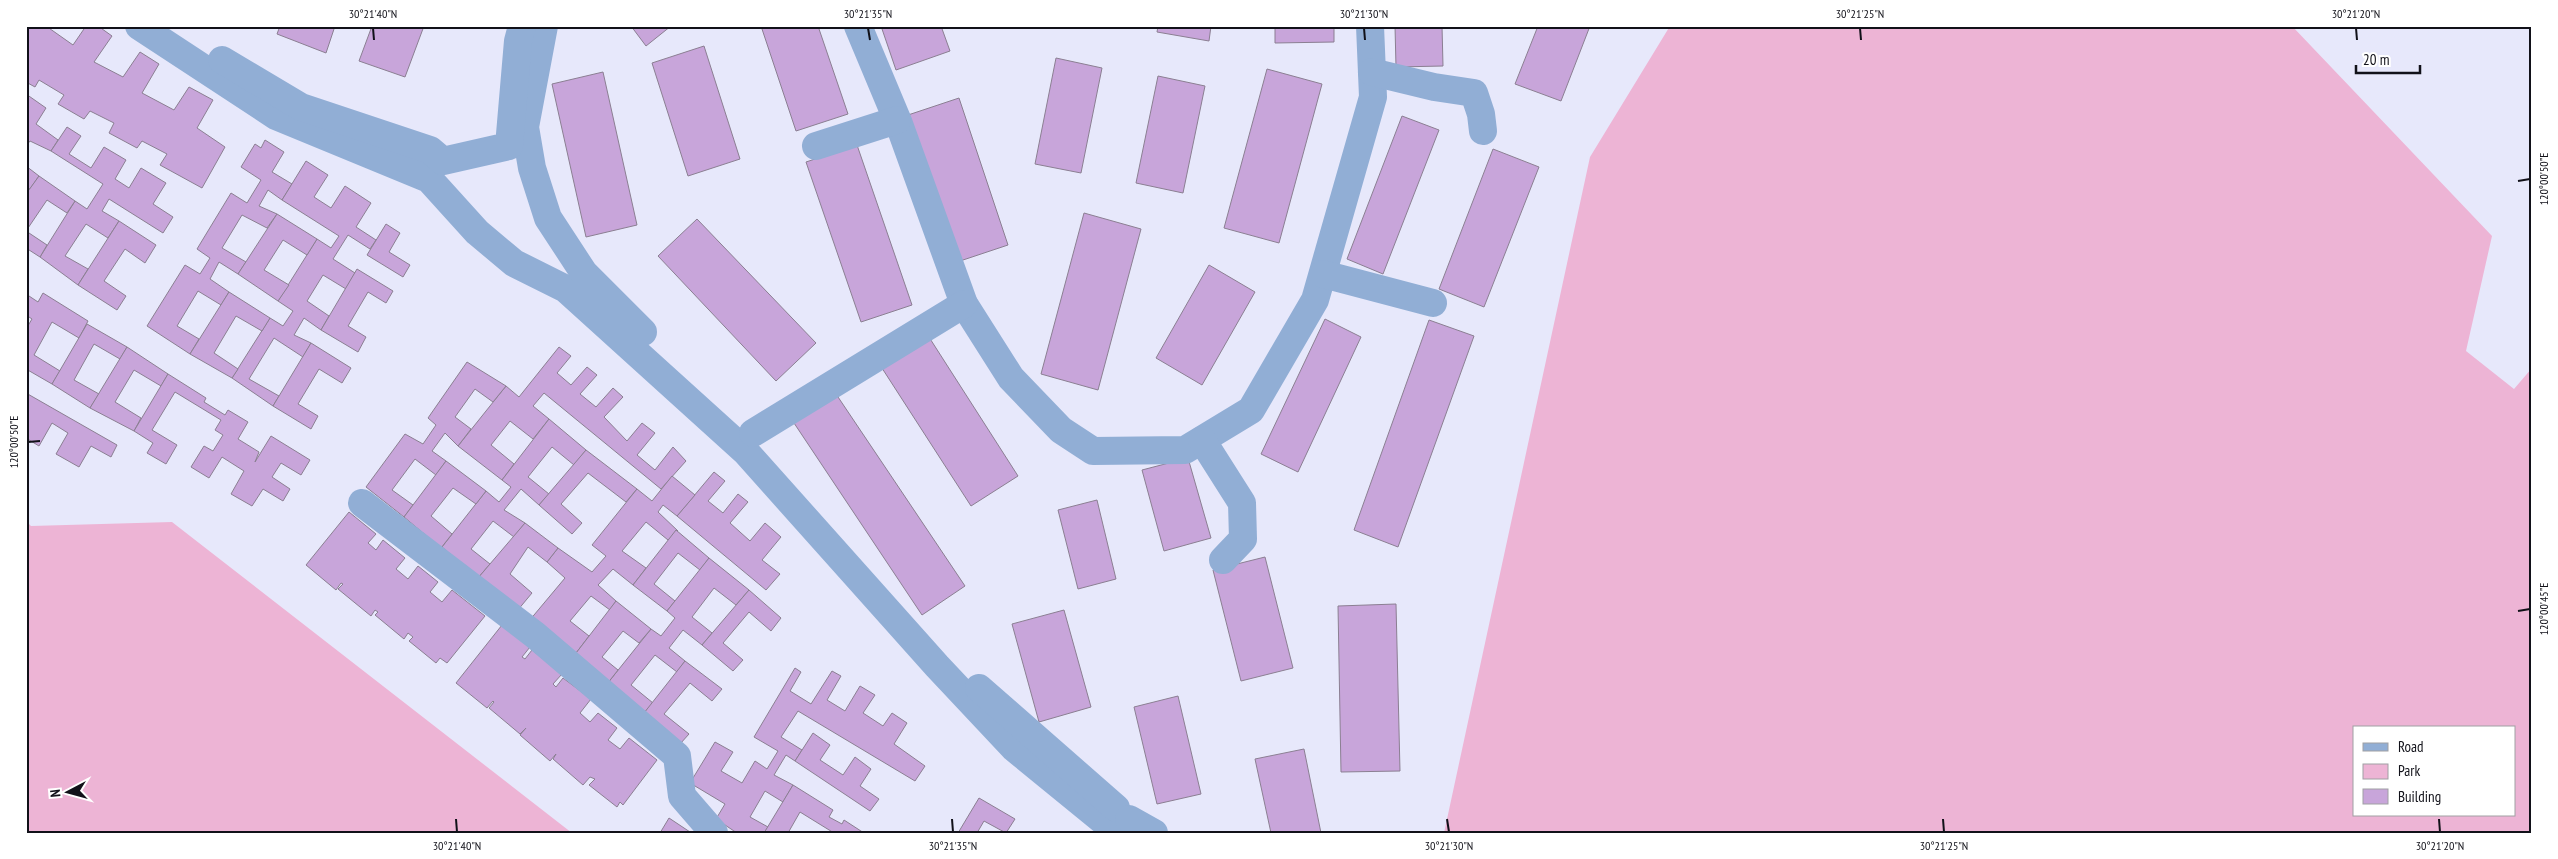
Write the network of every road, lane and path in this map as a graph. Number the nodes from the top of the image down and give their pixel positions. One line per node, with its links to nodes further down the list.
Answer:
1 (139, 26): 12 (street)
2 (165, 26): 3 (street)
3 (522, 26)
4 (544, 26): 11 (street)
5 (858, 26): 8 (street)
6 (1370, 26): 7 (street)
7 (1372, 72): 9 (street); 13 (street)
8 (897, 120): 10 (street); 15 (street)
9 (1483, 131)
10 (816, 146)
11 (530, 155): 12 (street); 16 (street)
12 (429, 179): 20 (street)
13 (1323, 274): 14 (street); 17 (street)
14 (1433, 303)
15 (964, 304): 16 (street); 17 (street)
16 (753, 433): 20 (street)
17 (1202, 440): 19 (street)
18 (362, 503): 21 (street)
19 (1223, 560)
20 (1123, 828): 22 (street)
21 (714, 833)
22 (1154, 833)

